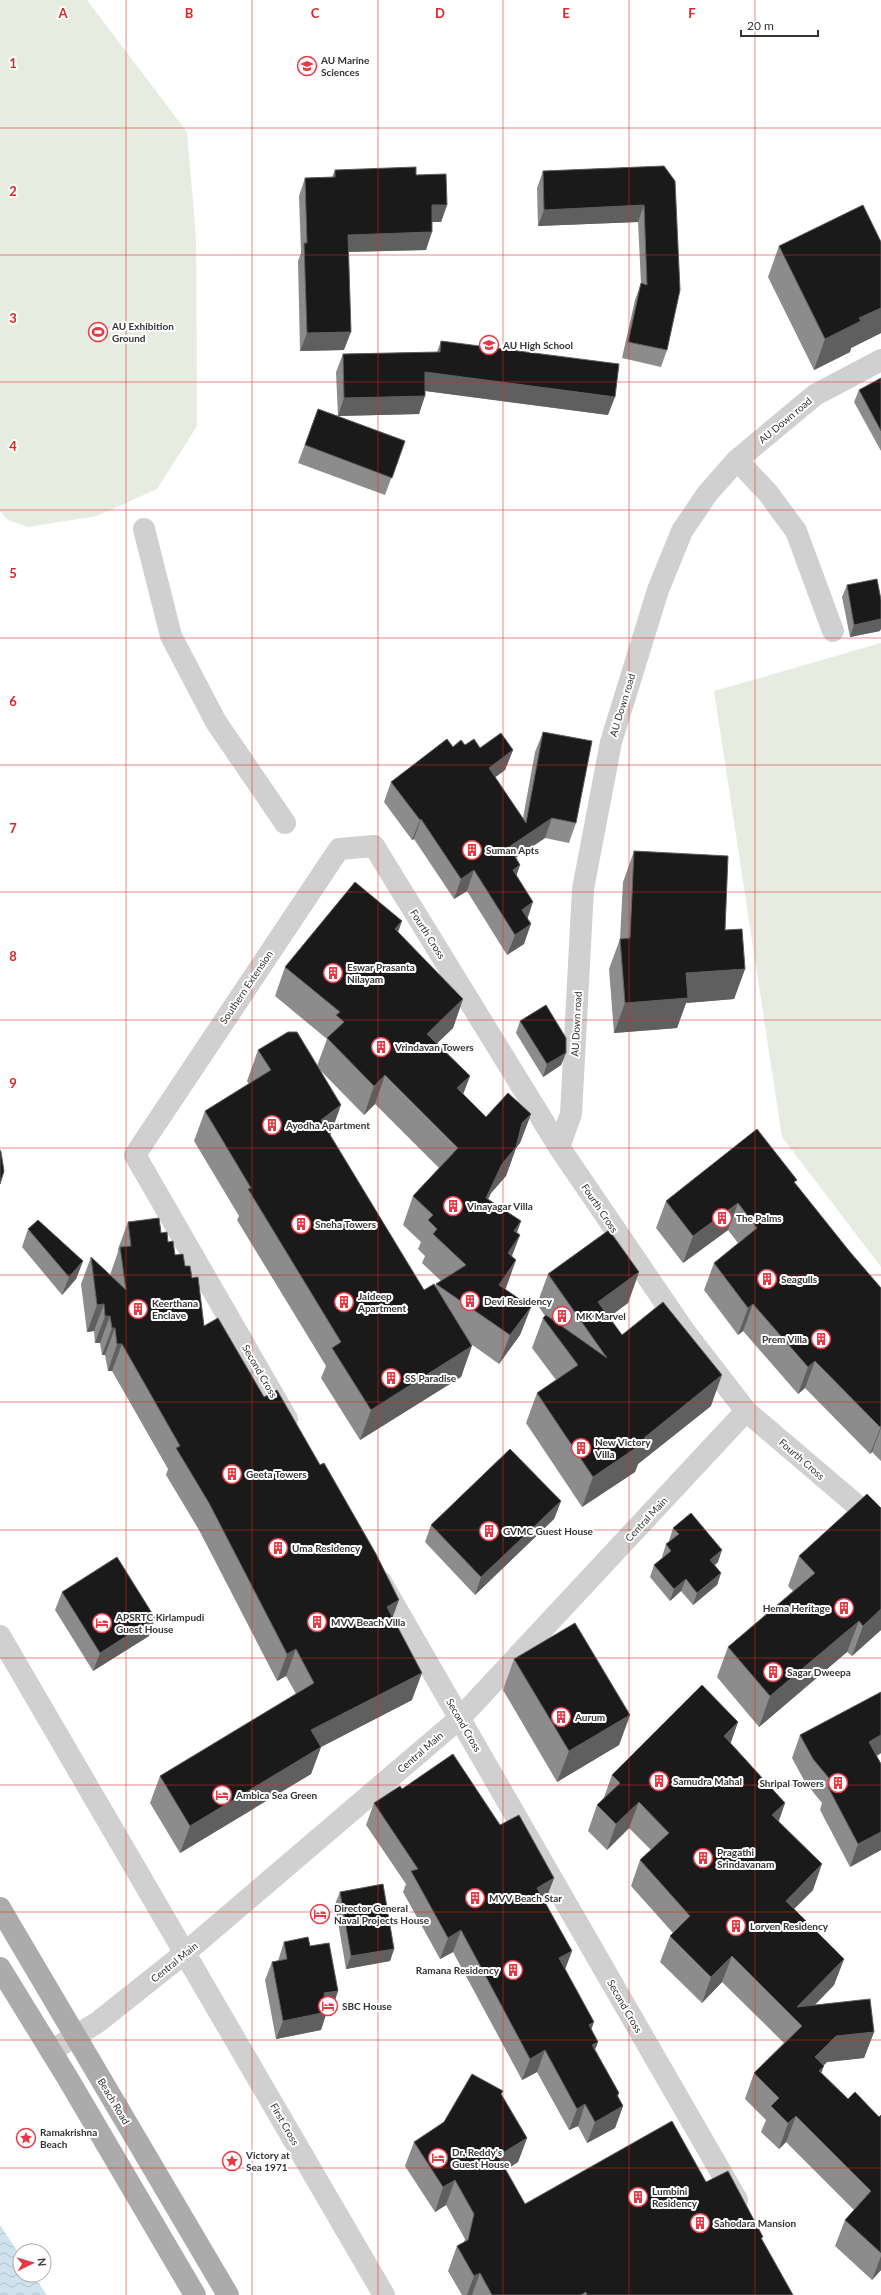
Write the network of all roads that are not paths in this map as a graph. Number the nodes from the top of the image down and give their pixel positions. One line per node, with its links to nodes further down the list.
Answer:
1 (881, 360): 2 (street, AU Down road)
2 (737, 460): 4 (street); 7 (street, AU Down road)
3 (144, 529): 5 (street)
4 (833, 631)
5 (285, 823)
6 (374, 846): 7 (street, Fourth Cross); 8 (street, Southern Extension)
7 (559, 1147): 9 (street, Fourth Cross)
8 (135, 1155): 10 (street, Second Cross)
9 (746, 1411): 11 (street, Fourth Cross); 14 (street, Central Main)
10 (297, 1436)
11 (881, 1526)
12 (372, 1567): 14 (street, Second Cross)
13 (0, 1636): 16 (street, First Cross)
14 (460, 1718): 16 (street, Central Main); 20 (street, Second Cross)
15 (0, 1908): 18 (main road, Beach Road)
16 (186, 1952): 18 (street, Central Main); 23 (street, First Cross)
17 (0, 1968): 19 (main road)
18 (75, 2036): 19 (street, Central Main); 22 (main road, Beach Road)
19 (51, 2051): 21 (main road)
20 (748, 2220)
21 (195, 2295)
22 (228, 2295)
23 (384, 2295)

